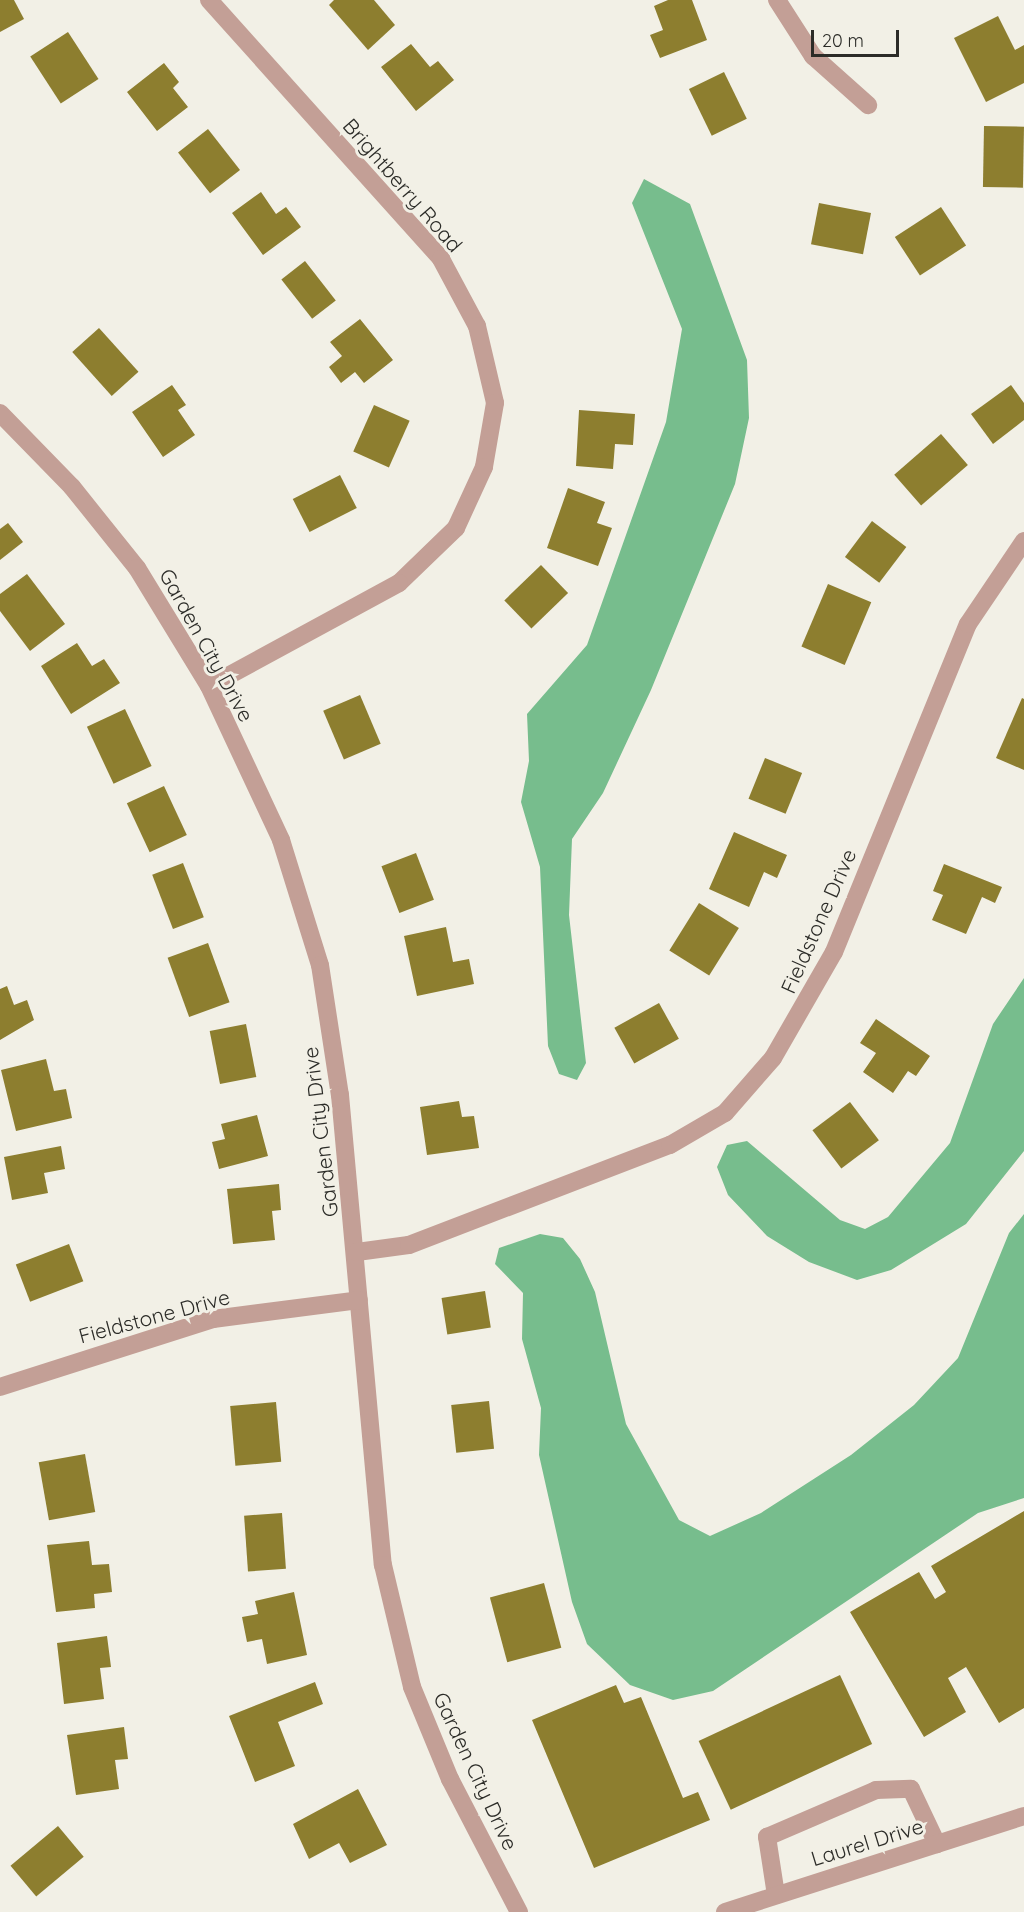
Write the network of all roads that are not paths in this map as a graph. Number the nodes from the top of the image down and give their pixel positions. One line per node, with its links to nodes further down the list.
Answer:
1 (209, 0): 6 (street, Brightberry Road)
2 (777, 0): 3 (street)
3 (868, 105)
4 (0, 413): 6 (street, Garden City Drive)
5 (1024, 541): 7 (street, Fieldstone Drive)
6 (209, 686): 7 (street, Garden City Drive)
7 (357, 1252): 8 (street, Garden City Drive)
8 (359, 1300): 9 (street, Fieldstone Drive); 13 (street, Garden City Drive)
9 (0, 1387)
10 (1024, 1816): 11 (street, Laurel Drive)
11 (937, 1844): 12 (street, Laurel Drive); 12 (street)
12 (776, 1895): 14 (street, Laurel Drive)
13 (519, 1912)
14 (724, 1912)

